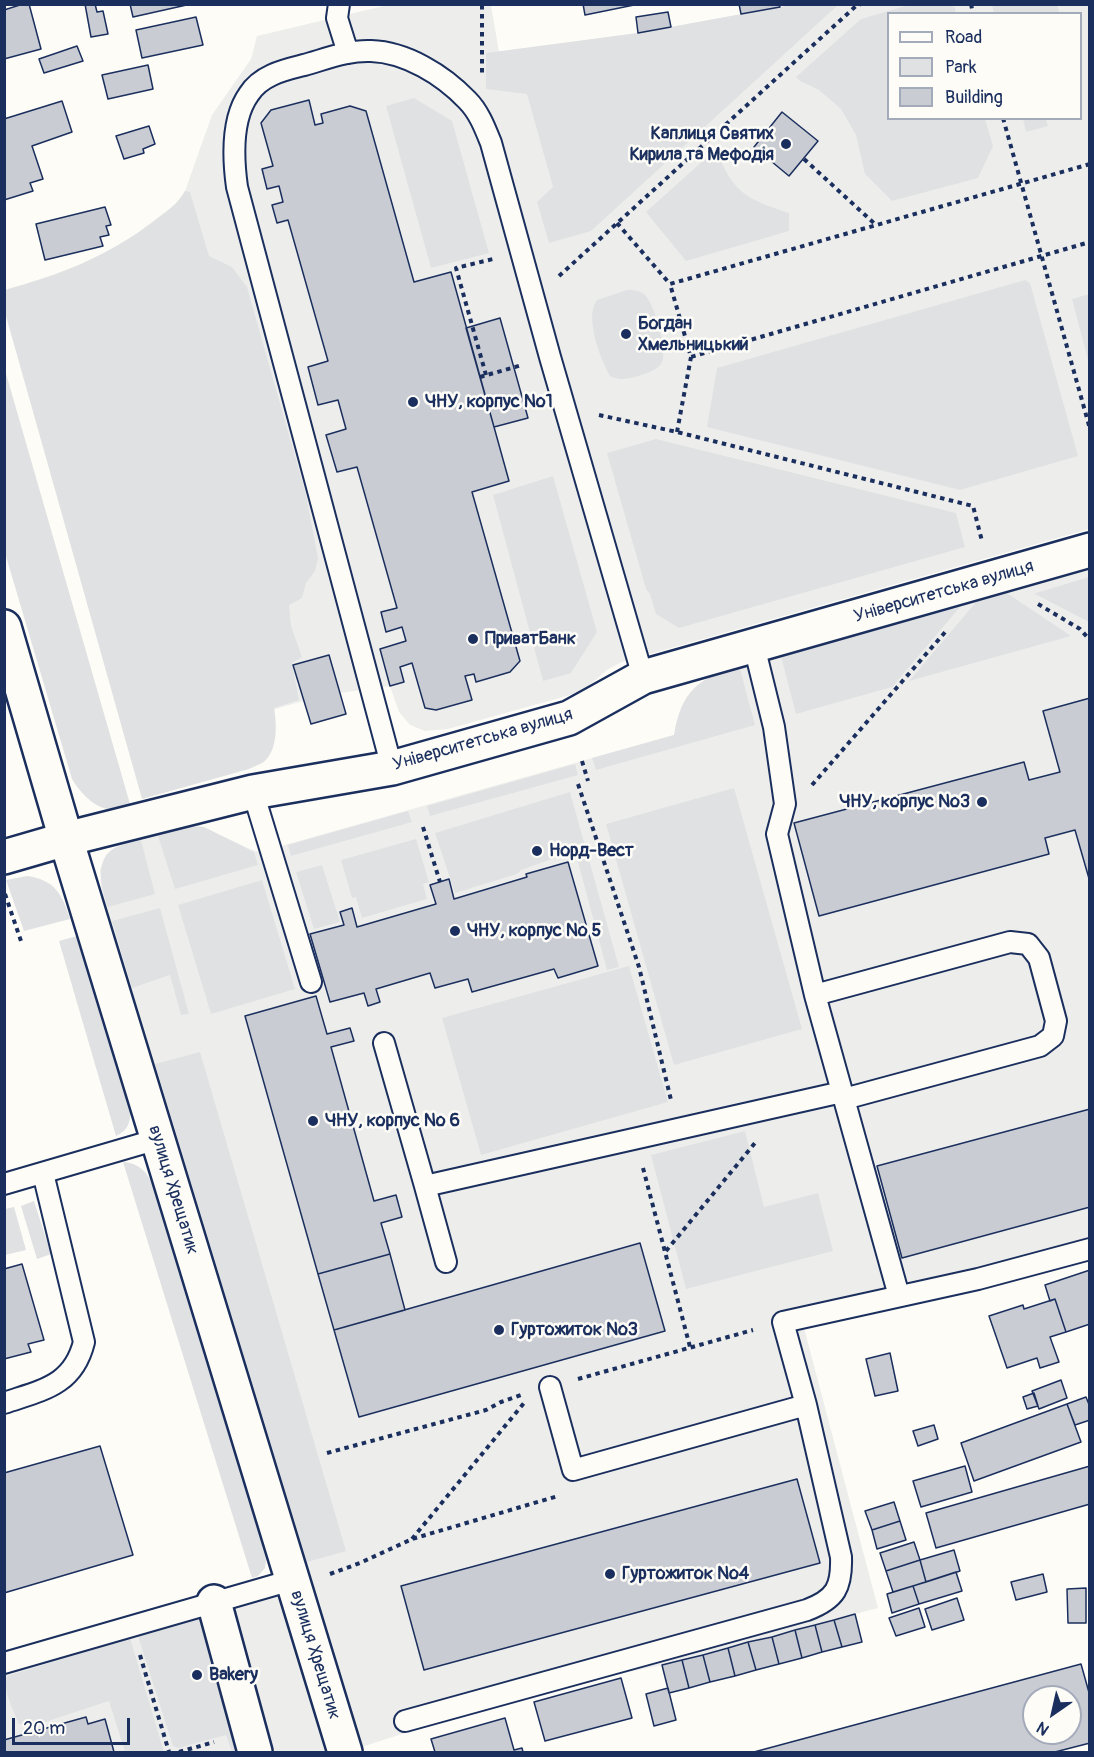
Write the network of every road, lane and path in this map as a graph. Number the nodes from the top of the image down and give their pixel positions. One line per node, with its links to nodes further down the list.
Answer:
1 (339, 4): 3 (lane)
2 (861, 4): 8 (path)
3 (348, 53): 14 (lane); 31 (lane)
4 (1004, 120): 7 (path)
5 (804, 159): 9 (path)
6 (1089, 164): 7 (path)
7 (1021, 183): 9 (path); 11 (path)
8 (617, 223): 13 (path); 14 (path)
9 (876, 225): 13 (path)
10 (1089, 242): 11 (path)
11 (1040, 256): 15 (path); 20 (path)
12 (499, 258): 17 (path)
13 (670, 284): 15 (path)
14 (535, 298): 19 (lane)
15 (691, 357): 21 (path)
16 (514, 367): 17 (path)
17 (486, 375): 18 (path)
18 (480, 377)
19 (565, 407): 21 (path); 29 (lane)
20 (1089, 429)
21 (677, 432): 22 (path)
22 (984, 548)
23 (1089, 550): 24 (street, Університетська вулиця)
24 (1010, 573): 27 (path); 28 (street, Університетська вулиця)
25 (953, 623): 35 (path)
26 (4, 627): 37 (street, вулиця Хрещатик)
27 (1089, 640)
28 (754, 646): 29 (street, Університетська вулиця); 35 (lane)
29 (643, 677): 31 (street, Університетська вулиця)
30 (582, 761): 32 (path)
31 (392, 768): 34 (street, Університетська вулиця)
32 (588, 781)
33 (578, 784): 47 (path)
34 (253, 792): 37 (street, Університетська вулиця); 42 (lane)
35 (785, 804): 43 (lane)
36 (423, 827): 39 (path)
37 (66, 839): 38 (street, Університетська вулиця); 48 (street, вулиця Хрещатик)
38 (4, 857)
39 (440, 882)
40 (4, 891): 41 (path)
41 (21, 941)
42 (311, 982)
43 (815, 995): 45 (lane); 45 (lane)
44 (384, 1043): 52 (lane)
45 (843, 1095): 46 (lane); 56 (lane)
46 (787, 1105): 47 (lane); 54 (path)
47 (678, 1130): 49 (lane)
48 (158, 1139): 50 (lane); 66 (street, вулиця Хрещатик)
49 (635, 1140): 52 (lane); 54 (path)
50 (43, 1173): 51 (lane); 60 (lane)
51 (4, 1184)
52 (425, 1186): 55 (lane)
53 (1089, 1249): 56 (lane)
54 (665, 1251): 58 (path)
55 (446, 1262)
56 (899, 1296): 57 (lane)
57 (783, 1322): 58 (path); 61 (lane)
58 (690, 1347): 59 (path)
59 (541, 1389): 62 (path); 63 (lane); 64 (path)
60 (4, 1403)
61 (806, 1405): 63 (lane); 70 (lane)
62 (327, 1453)
63 (573, 1470): 64 (path)
64 (412, 1539): 65 (path)
65 (360, 1563)
66 (292, 1580): 67 (lane); 75 (street, вулиця Хрещатик)
67 (214, 1602): 68 (lane); 74 (street)
68 (132, 1626): 69 (lane); 72 (path)
69 (4, 1663)
70 (405, 1721)
71 (223, 1738): 73 (path)
72 (169, 1752)
73 (180, 1752)
74 (255, 1752)
75 (345, 1752)

